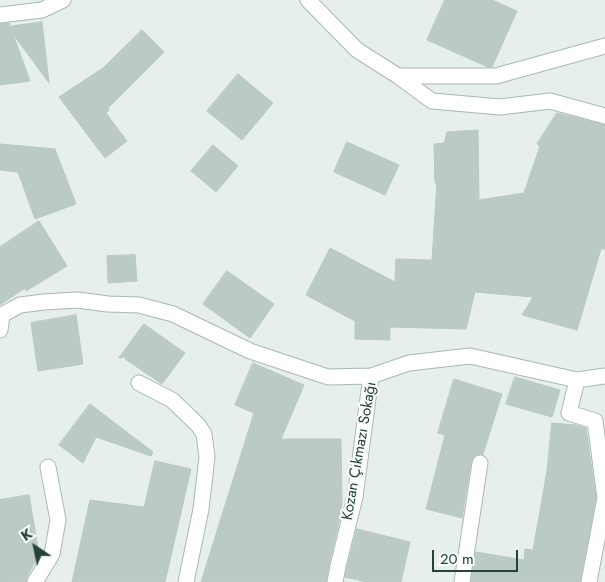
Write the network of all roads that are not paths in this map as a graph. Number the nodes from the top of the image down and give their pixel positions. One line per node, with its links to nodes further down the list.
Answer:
1 (62, 0): 3 (street)
2 (308, 0): 5 (street)
3 (0, 15)
4 (605, 46): 5 (street)
5 (398, 76): 6 (street)
6 (605, 116)
7 (0, 330): 8 (street)
8 (371, 376): 10 (street, Kozan Çıkmazı Sokağı); 16 (street, Kozan Çıkmazı Sokağı)
9 (605, 376): 10 (street, Kozan Çıkmazı Sokağı)
10 (577, 380): 18 (street)
11 (139, 383): 15 (street)
12 (480, 463): 17 (street)
13 (48, 467): 14 (street)
14 (35, 582)
15 (186, 582)
16 (335, 582)
17 (462, 582)
18 (589, 582)

